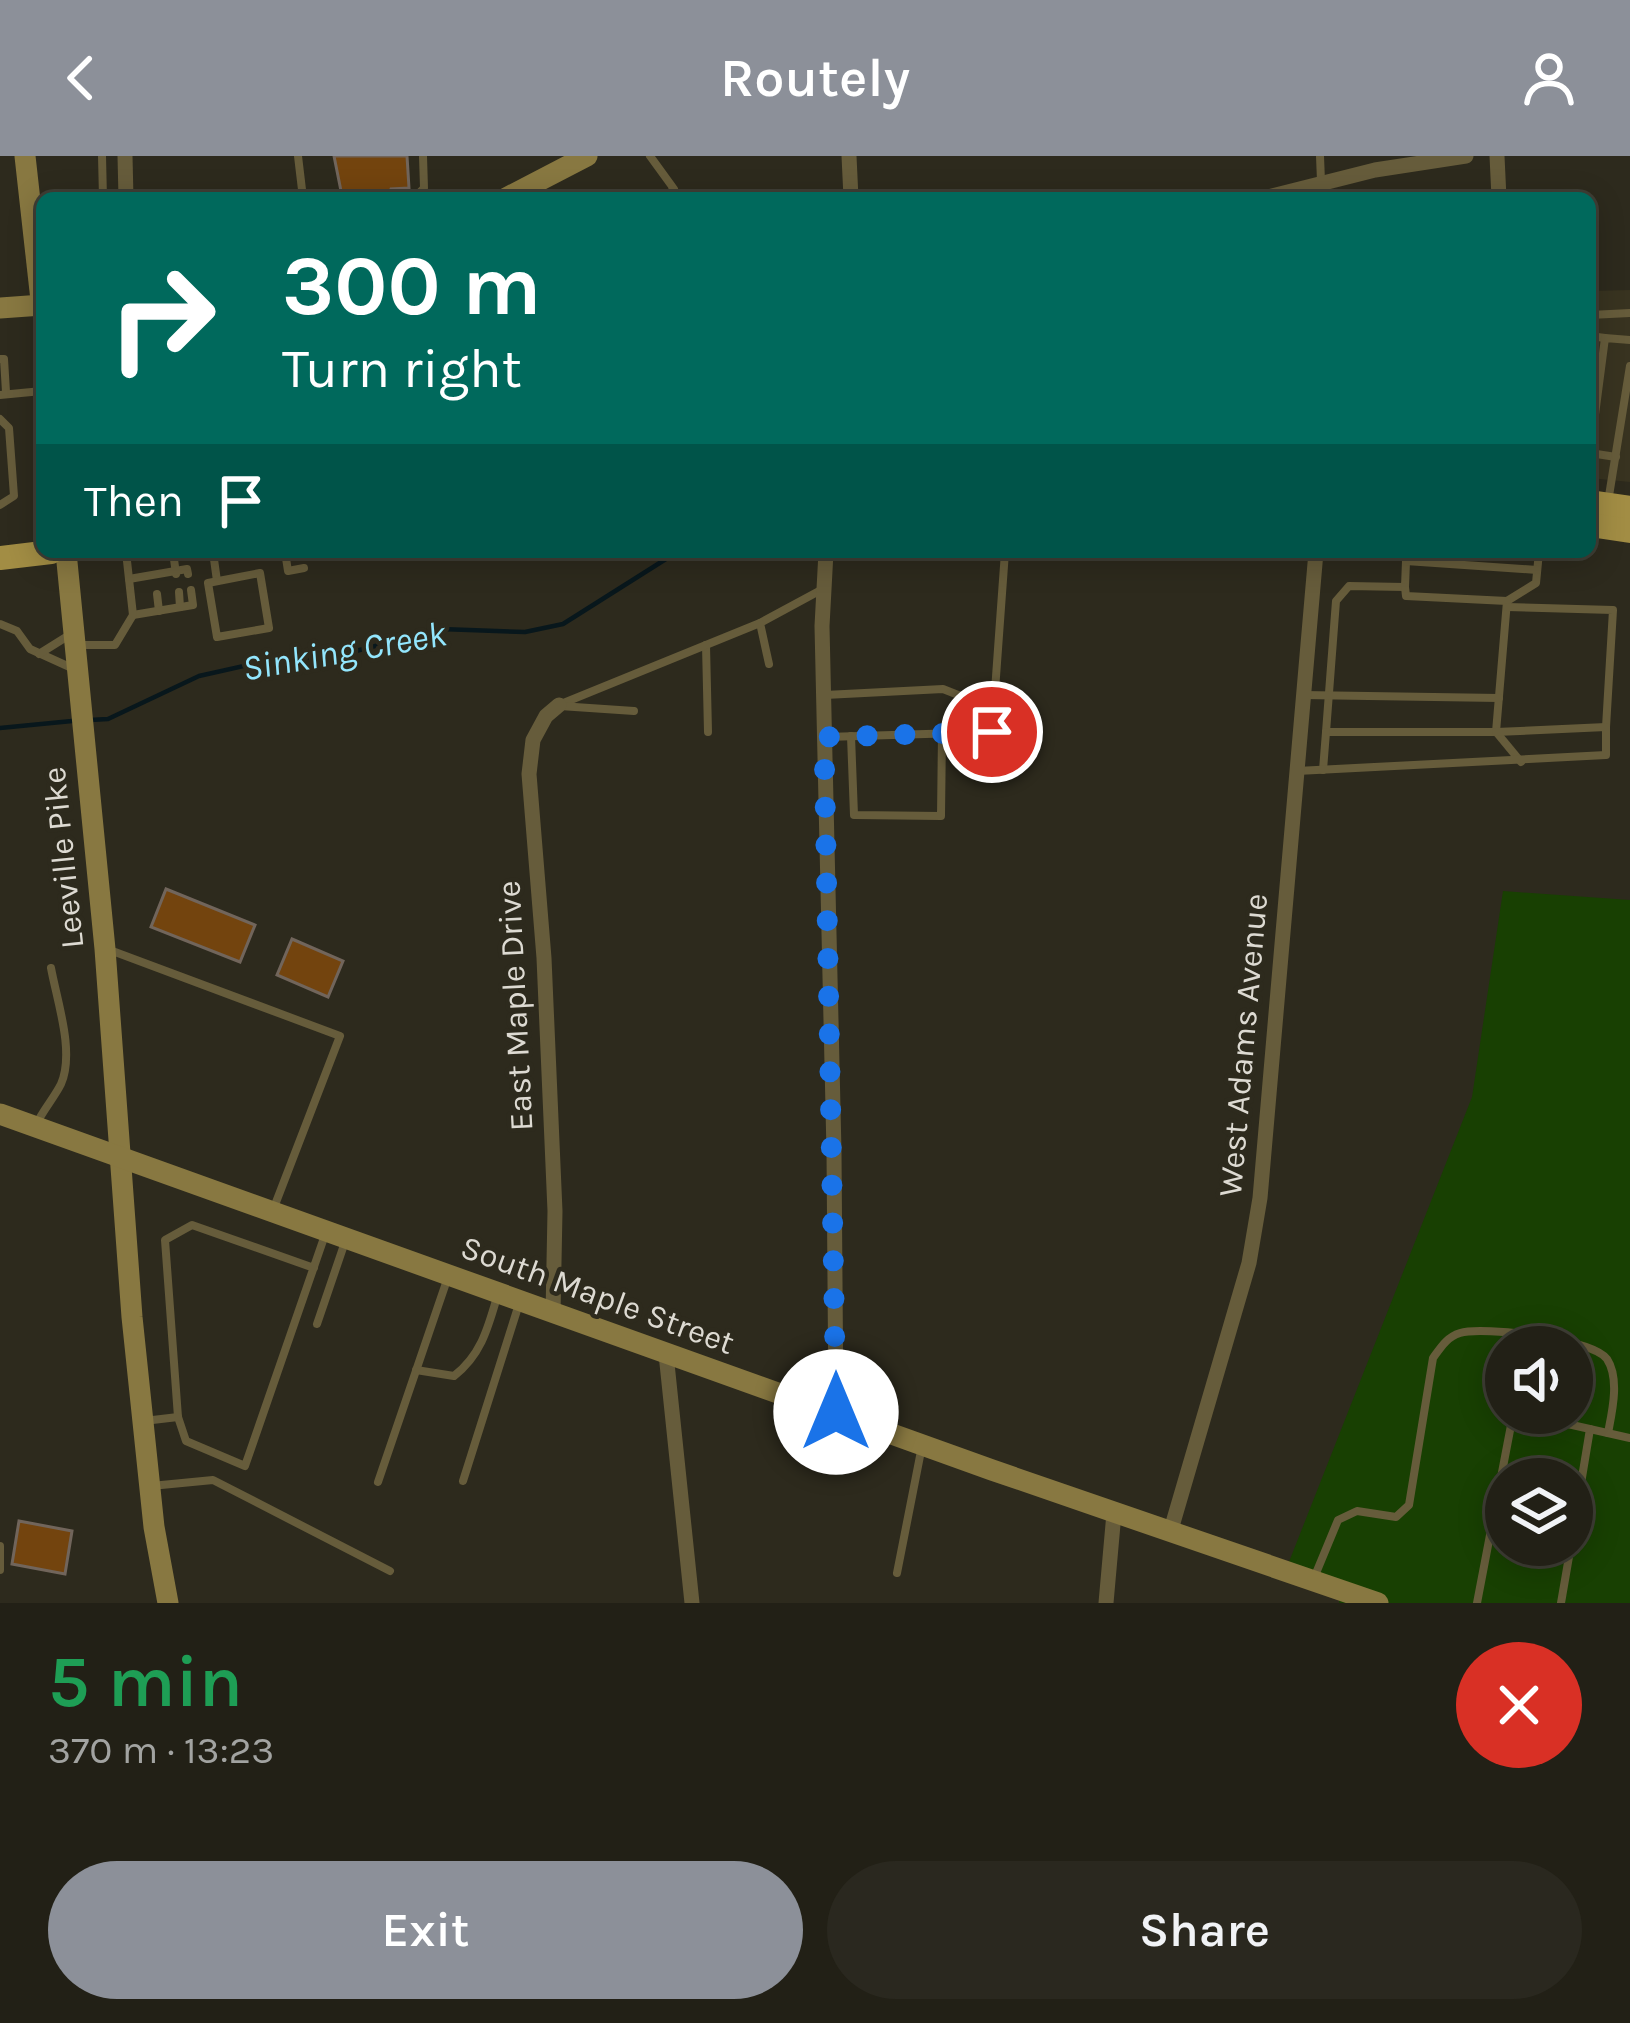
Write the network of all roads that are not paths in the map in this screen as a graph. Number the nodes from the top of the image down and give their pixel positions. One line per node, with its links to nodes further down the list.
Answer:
1 (25, 156): 22 (street)
2 (102, 156): 13 (lane)
3 (124, 156): 14 (street)
4 (298, 156): 15 (lane)
5 (423, 156): 16 (lane)
6 (587, 156): 17 (street)
7 (650, 156): 18 (lane)
8 (849, 156): 19 (street)
9 (1320, 156): 12 (lane)
10 (1466, 156): 12 (street)
11 (1497, 156): 21 (street)
12 (1322, 182): 20 (street)
13 (103, 192)
14 (126, 192)
15 (302, 192)
16 (420, 192)
17 (518, 192)
18 (671, 192)
19 (851, 192)
20 (1286, 192)
21 (1499, 192)
22 (36, 216)
23 (36, 307): 24 (street)
24 (0, 308)
25 (1630, 313): 26 (lane)
26 (1596, 315)
27 (1596, 337): 28 (lane)
28 (1605, 338): 29 (lane); 34 (lane)
29 (1630, 340)
30 (0, 359): 33 (lane)
31 (1630, 366): 37 (lane)
32 (36, 391): 33 (lane)
33 (3, 394)
34 (1596, 406)
35 (0, 419): 38 (lane)
36 (1596, 453): 37 (lane)
37 (1616, 457): 39 (lane)
38 (0, 505)
39 (1604, 513): 40 (main road)
40 (1630, 531)
41 (36, 554): 42 (main road)
42 (0, 558)
43 (66, 558): 73 (street, Leeville Pike)
44 (127, 558): 58 (lane)
45 (174, 558): 56 (lane)
46 (214, 558): 59 (lane)
47 (286, 558): 54 (lane)
48 (826, 558): 62 (street)
49 (1005, 558): 82 (lane)
50 (1316, 558): 65 (street, West Adams Avenue)
51 (1405, 558): 60 (lane)
52 (1415, 558): 55 (lane)
53 (1538, 558): 55 (lane)
54 (304, 568)
55 (1537, 570): 67 (lane)
56 (176, 573): 57 (lane); 58 (lane)
57 (188, 574)
58 (129, 579): 70 (lane)
59 (218, 581): 59 (lane)
60 (1405, 587): 66 (lane); 67 (lane)
61 (190, 590): 68 (lane)
62 (823, 590): 71 (lane); 78 (street)
63 (178, 592): 68 (lane)
64 (157, 594): 69 (lane)
65 (1312, 601): 66 (lane); 79 (street, West Adams Avenue)
66 (1336, 601): 80 (lane)
67 (1507, 604): 81 (lane); 85 (lane)
68 (180, 607): 69 (lane)
69 (159, 610): 70 (lane)
70 (133, 614): 73 (lane)
71 (760, 623): 74 (lane); 76 (lane)
72 (0, 624): 75 (lane)
73 (72, 639): 75 (lane); 77 (street, Leeville Pike)
74 (706, 645): 83 (lane); 86 (lane)
75 (39, 654): 77 (lane)
76 (769, 664)
77 (75, 670): 95 (street, Leeville Pike)
78 (824, 695): 82 (lane); 91 (street)
79 (1304, 695): 80 (lane); 94 (street, West Adams Avenue)
80 (1329, 696): 81 (lane); 87 (lane)
81 (1499, 698): 88 (lane)
82 (994, 702): 89 (lane)
83 (559, 705): 84 (lane); 105 (street, East Maple Drive)
84 (634, 711)
85 (1606, 727): 88 (lane); 92 (lane)
86 (708, 732)
87 (1326, 732): 88 (lane); 93 (lane)
88 (1496, 732): 92 (lane)
89 (942, 734): 90 (lane); 90 (lane)
90 (851, 736): 91 (lane)
91 (824, 737): 109 (street)
92 (1521, 762): 93 (lane)
93 (1324, 770): 94 (lane)
94 (1297, 771): 121 (street, West Adams Avenue)
95 (105, 949): 99 (street, Leeville Pike); 100 (lane)
96 (51, 968): 98 (lane)
97 (0, 1114): 98 (street, South Maple Street)
98 (36, 1126): 99 (street, South Maple Street)
99 (118, 1157): 100 (street, South Maple Street); 111 (street, Leeville Pike)
100 (272, 1211): 101 (street, South Maple Street)
101 (337, 1234): 102 (lane); 103 (street, South Maple Street); 106 (lane)
102 (314, 1268): 110 (lane); 110 (lane)
103 (449, 1276): 104 (street, South Maple Street); 108 (lane)
104 (509, 1299): 105 (street, South Maple Street); 108 (lane); 117 (lane)
105 (553, 1314): 107 (street, South Maple Street)
106 (317, 1324)
107 (666, 1354): 109 (street, South Maple Street); 130 (street)
108 (416, 1370): 118 (lane)
109 (836, 1412): 116 (street, South Maple Street)
110 (178, 1418): 111 (lane)
111 (143, 1421): 119 (street, Leeville Pike)
112 (1593, 1430): 113 (lane)
113 (1608, 1433): 115 (lane); 127 (lane)
114 (1506, 1434): 132 (lane)
115 (1630, 1438)
116 (922, 1445): 120 (street, South Maple Street); 126 (lane)
117 (463, 1480)
118 (378, 1482)
119 (150, 1486): 125 (lane); 129 (street, Leeville Pike)
120 (1114, 1514): 121 (street, South Maple Street); 131 (street)
121 (1170, 1533): 127 (street, South Maple Street)
122 (0, 1546): 124 (lane)
123 (1567, 1566): 133 (lane)
124 (0, 1570)
125 (390, 1571)
126 (897, 1573)
127 (1313, 1581): 128 (street, South Maple Street)
128 (1368, 1601)
129 (168, 1603)
130 (692, 1603)
131 (1106, 1603)
132 (1477, 1603)
133 (1562, 1603)

